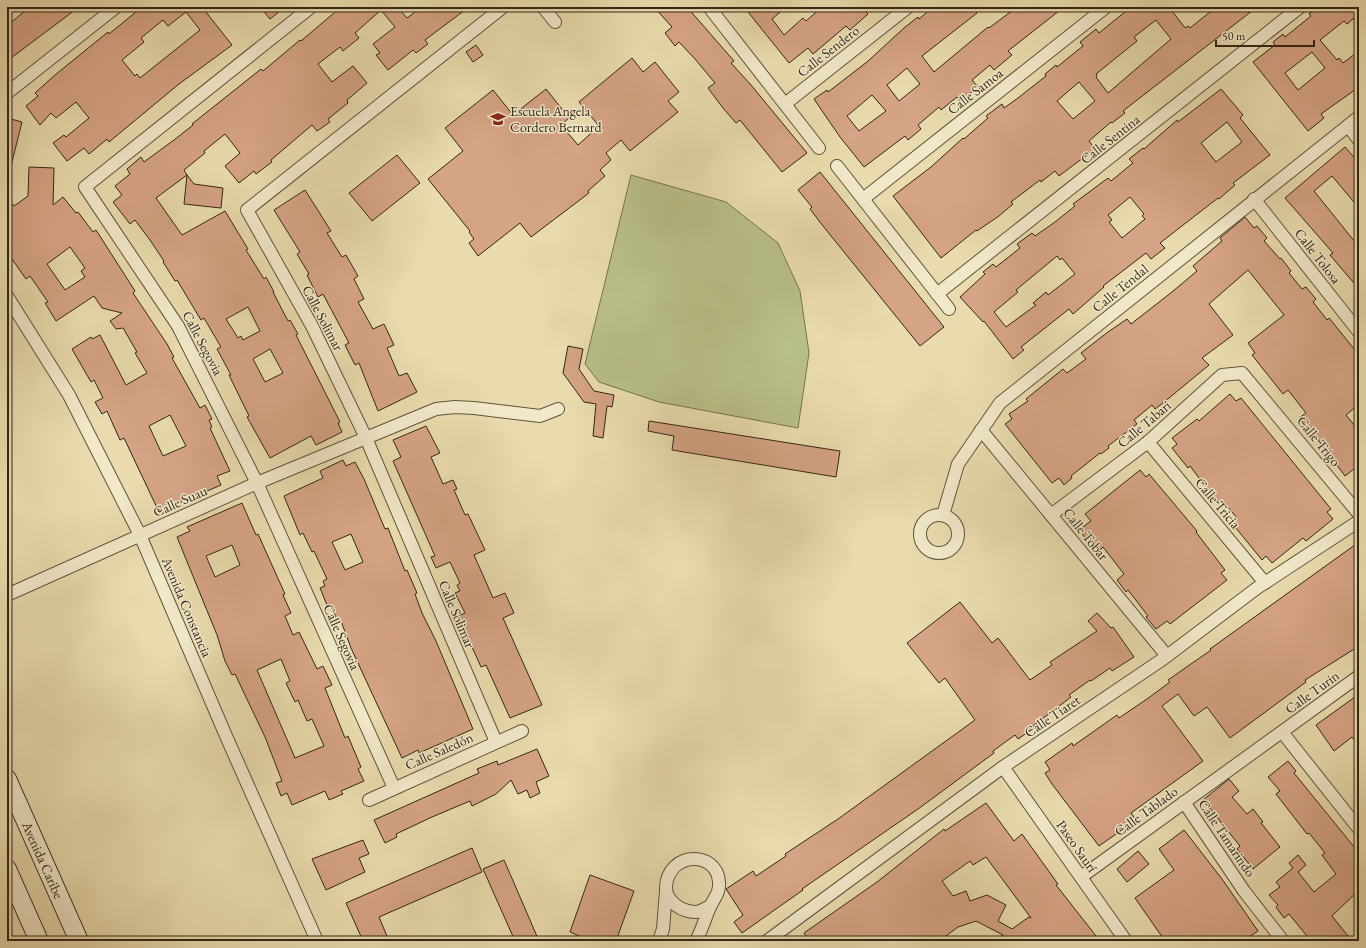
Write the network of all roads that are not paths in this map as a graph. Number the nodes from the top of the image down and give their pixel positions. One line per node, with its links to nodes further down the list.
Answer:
1 (116, 7): 10 (street)
2 (310, 7): 28 (street, Calle Segovia)
3 (503, 7): 26 (street, Calle Solimar)
4 (543, 7): 9 (street)
5 (908, 7): 11 (street, Calle Sendero)
6 (1106, 7): 17 (street, Calle Samoa)
7 (1300, 7): 19 (street, Calle Sentina)
8 (712, 8): 11 (street)
9 (555, 22)
10 (7, 93)
11 (785, 104): 15 (street)
12 (1359, 117): 13 (street, Calle Tendal)
13 (1348, 126): 14 (street); 18 (street, Calle Tendal)
14 (1359, 140)
15 (820, 148)
16 (837, 166): 17 (street)
17 (862, 199): 19 (street)
18 (1254, 199): 22 (street, Calle Tolosa); 25 (street, Calle Tendal)
19 (938, 294): 21 (street)
20 (7, 296): 33 (street, Avenida Constancia)
21 (949, 309)
22 (1359, 332)
23 (1255, 386): 27 (street, Calle Tabari); 29 (street, Calle Trigo)
24 (558, 409): 26 (street, Calle Suau)
25 (981, 430): 30 (street, Calle Tendal); 31 (street, Calle Tobar)
26 (366, 438): 28 (street, Calle Suau); 40 (street, Calle Solimar)
27 (1148, 442): 31 (street, Calle Tabari); 34 (street, Calle Tricia)
28 (257, 483): 33 (street, Calle Suau); 44 (street, Calle Segovia)
29 (1359, 514)
30 (943, 515)
31 (1051, 515): 36 (street, Calle Tobar)
32 (1359, 521): 34 (street, Calle Tiaret)
33 (140, 535): 35 (street, Calle Suau); 54 (street, Avenida Constancia)
34 (1265, 583): 36 (street, Calle Tiaret)
35 (7, 595)
36 (1167, 656): 41 (street, Calle Tiaret)
37 (1359, 676): 39 (street, Calle Turin)
38 (522, 730): 40 (street, Calle Saledón)
39 (1282, 732): 42 (street, Calle Turin); 47 (street)
40 (496, 742): 44 (street, Calle Saledón)
41 (1003, 767): 49 (street, Paseo Saurí); 57 (street, Calle Tiaret)
42 (1230, 769): 46 (street, Calle Tablado)
43 (7, 779): 53 (street, Avenida Caribe)
44 (394, 788): 45 (street, Calle Saledón)
45 (369, 800)
46 (1184, 802): 49 (street, Calle Tablado); 59 (street, Calle Tamarindo)
47 (1358, 826)
48 (7, 869): 52 (street)
49 (1081, 877): 58 (street, Paseo Saurí)
50 (666, 890): 51 (street); 51 (street); 55 (street)
51 (710, 906): 56 (street)
52 (39, 941)
53 (79, 941)
54 (317, 941)
55 (659, 941)
56 (696, 941)
57 (767, 941)
58 (1126, 941)
59 (1282, 941)

